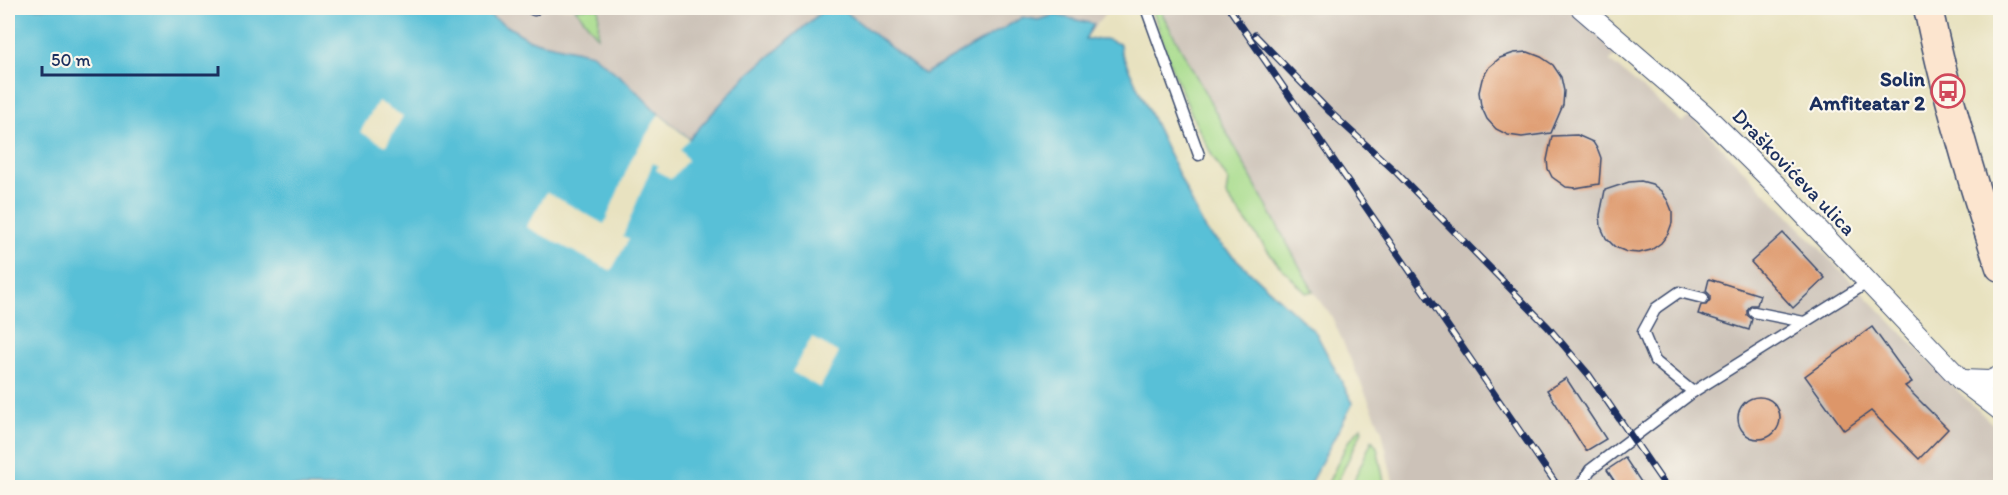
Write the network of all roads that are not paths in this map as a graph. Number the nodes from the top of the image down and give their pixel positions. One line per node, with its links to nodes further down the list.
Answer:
1 (1146, 8): 4 (lane)
2 (1581, 8): 6 (street, Draškovićeva ulica)
3 (1928, 8): 5 (main road)
4 (1199, 155)
5 (2001, 267)
6 (1867, 283): 9 (lane); 11 (street, Draškovićeva ulica)
7 (1703, 298): 12 (lane)
8 (1754, 312): 9 (lane)
9 (1804, 322): 12 (lane)
10 (2001, 376): 11 (street)
11 (1961, 380): 13 (street, Draškovićeva ulica)
12 (1693, 392): 14 (lane)
13 (2001, 410)
14 (1579, 488)

